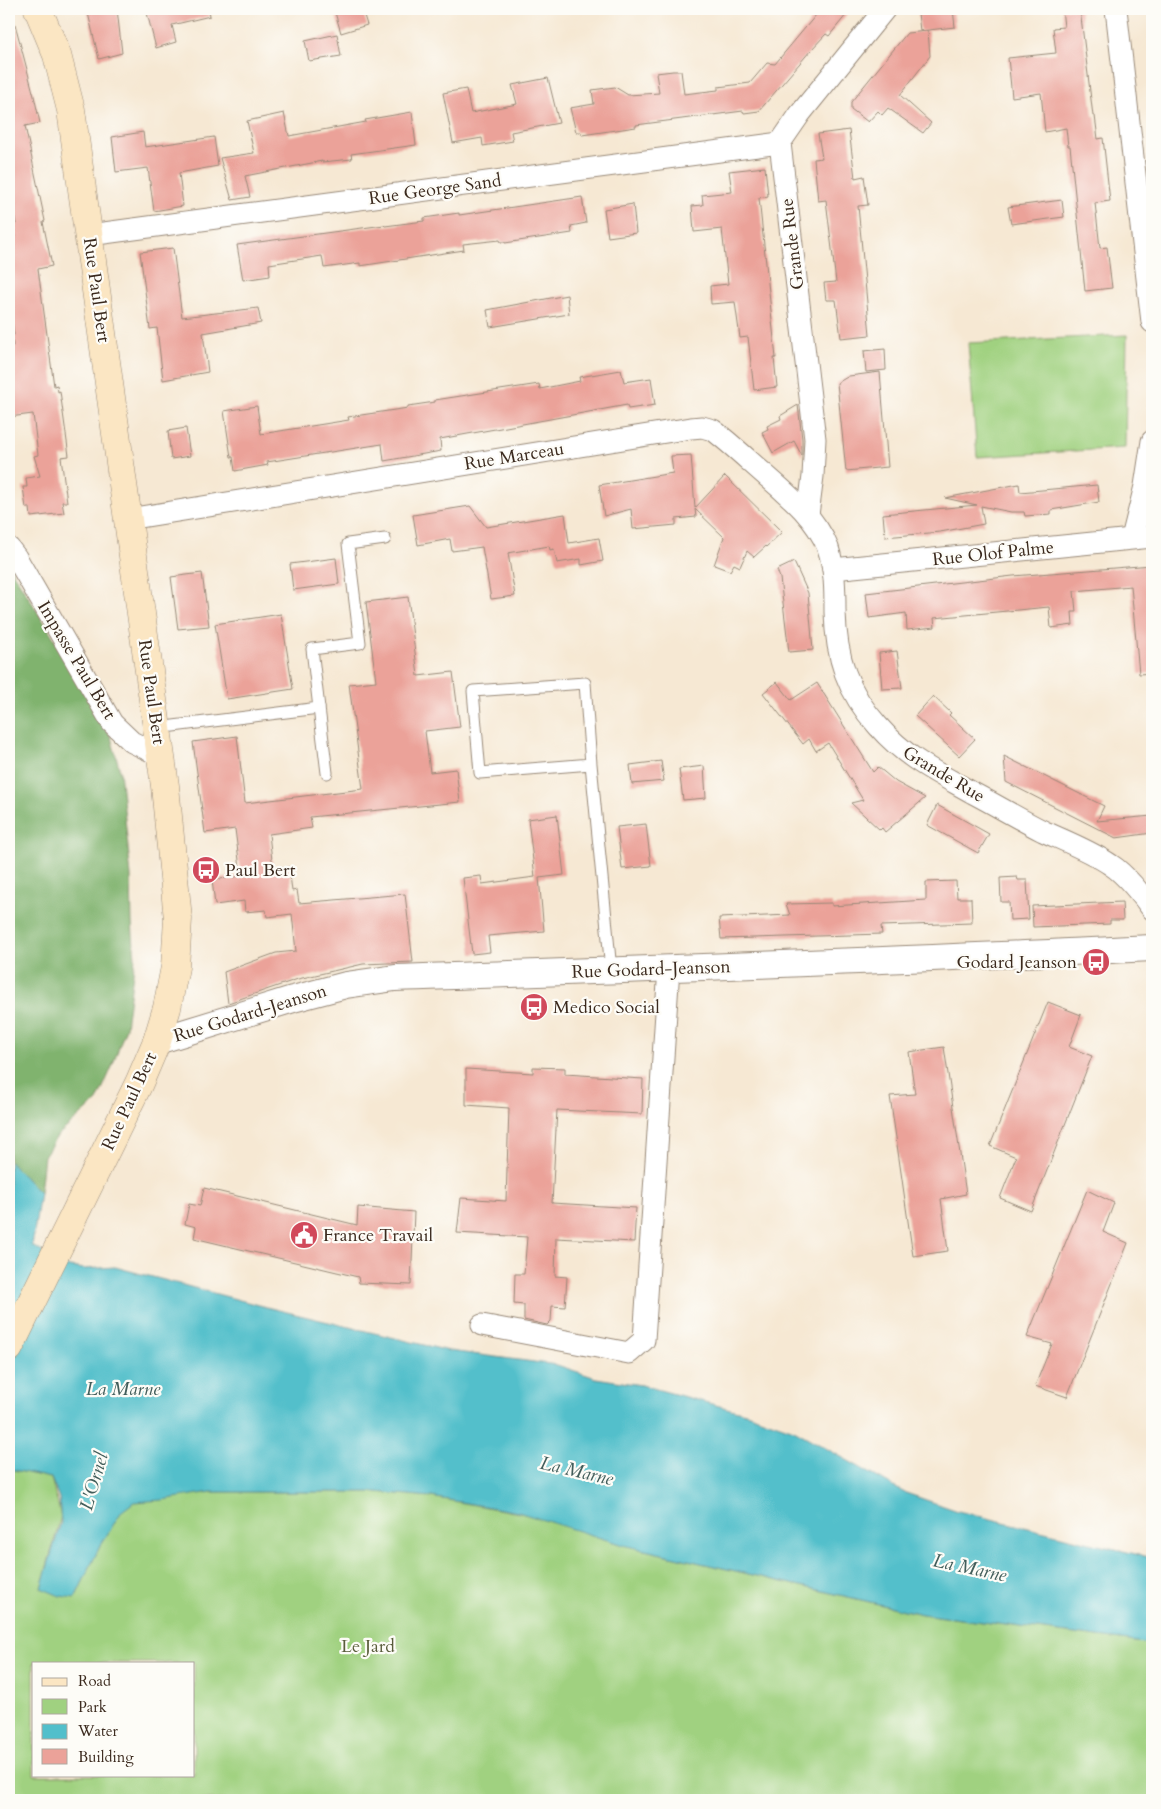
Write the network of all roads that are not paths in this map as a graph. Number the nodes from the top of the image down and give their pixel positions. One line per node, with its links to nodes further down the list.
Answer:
1 (38, 9): 5 (main road, Rue Paul Bert)
2 (886, 9): 4 (street)
3 (1116, 9): 6 (street)
4 (780, 143): 5 (street, Rue George Sand); 9 (street, Grande Rue)
5 (89, 235): 10 (main road, Rue Paul Bert)
6 (1152, 322)
7 (1152, 441): 8 (street)
8 (1148, 486): 11 (street)
9 (808, 515): 10 (street, Rue Marceau); 14 (street, Rue Marceau)
10 (128, 519): 16 (main road, Rue Paul Bert)
11 (1142, 538): 14 (street, Rue Olof Palme)
12 (385, 539): 15 (lane)
13 (9, 548): 17 (street, Impasse Paul Bert)
14 (834, 569): 20 (street, Grande Rue)
15 (319, 708): 16 (lane); 19 (lane)
16 (157, 728): 17 (main road, Rue Paul Bert)
17 (161, 756): 24 (main road, Rue Paul Bert)
18 (591, 764): 18 (lane); 23 (lane)
19 (327, 773)
20 (1152, 909)
21 (1152, 948): 22 (street, Rue Godard-Jeanson)
22 (669, 968): 23 (street, Rue Godard-Jeanson); 25 (street)
23 (611, 970): 24 (street, Rue Godard-Jeanson)
24 (157, 1041): 26 (main road, Rue Paul Bert)
25 (482, 1325)
26 (9, 1348)

